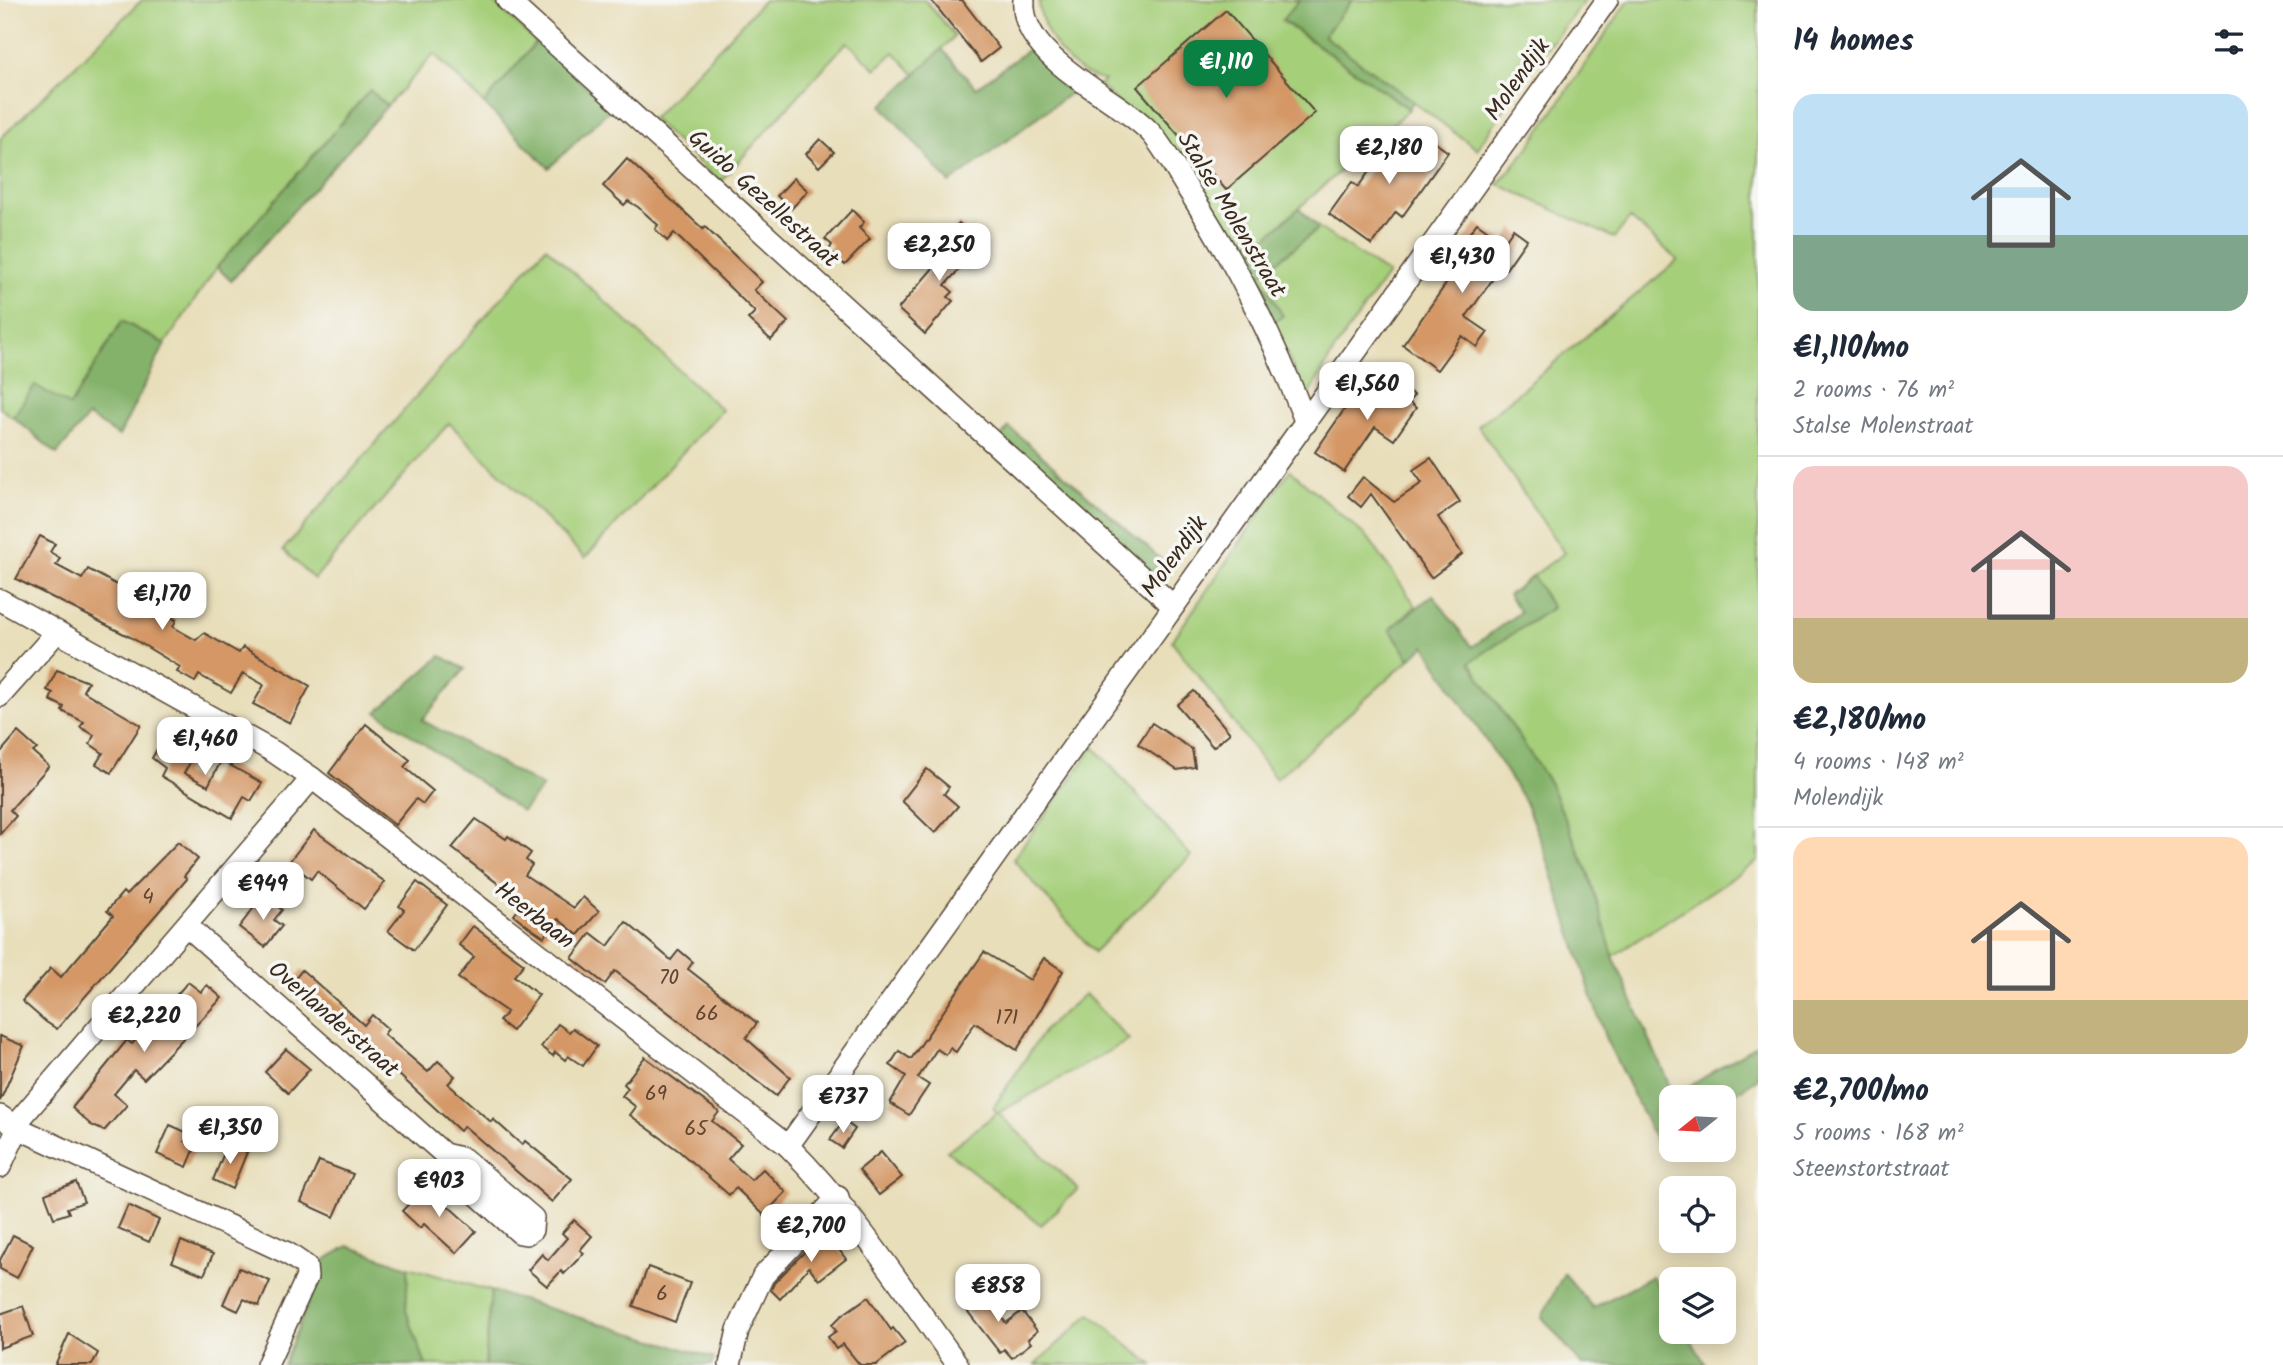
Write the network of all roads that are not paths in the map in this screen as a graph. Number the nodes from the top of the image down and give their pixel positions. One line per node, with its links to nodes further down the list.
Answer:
1 (507, 0): 6 (street, Guido Gezellestraat)
2 (1024, 0): 4 (street, Stalse Molenstraat)
3 (1607, 0): 4 (street, Molendijk)
4 (1306, 423): 6 (street, Molendijk)
5 (0, 600): 7 (street, Heerbaan)
6 (1172, 604): 12 (street, Molendijk)
7 (57, 632): 8 (street); 9 (street, Heerbaan)
8 (0, 696)
9 (312, 778): 10 (street); 12 (street, Heerbaan)
10 (187, 926): 11 (street); 13 (street, Overlanderstraat)
11 (7, 1122): 14 (street); 16 (street)
12 (788, 1146): 15 (street, Heerbaan)
13 (444, 1154)
14 (0, 1167)
15 (838, 1197): 17 (street); 18 (street, Heerbaan)
16 (267, 1365)
17 (730, 1365)
18 (957, 1365)

